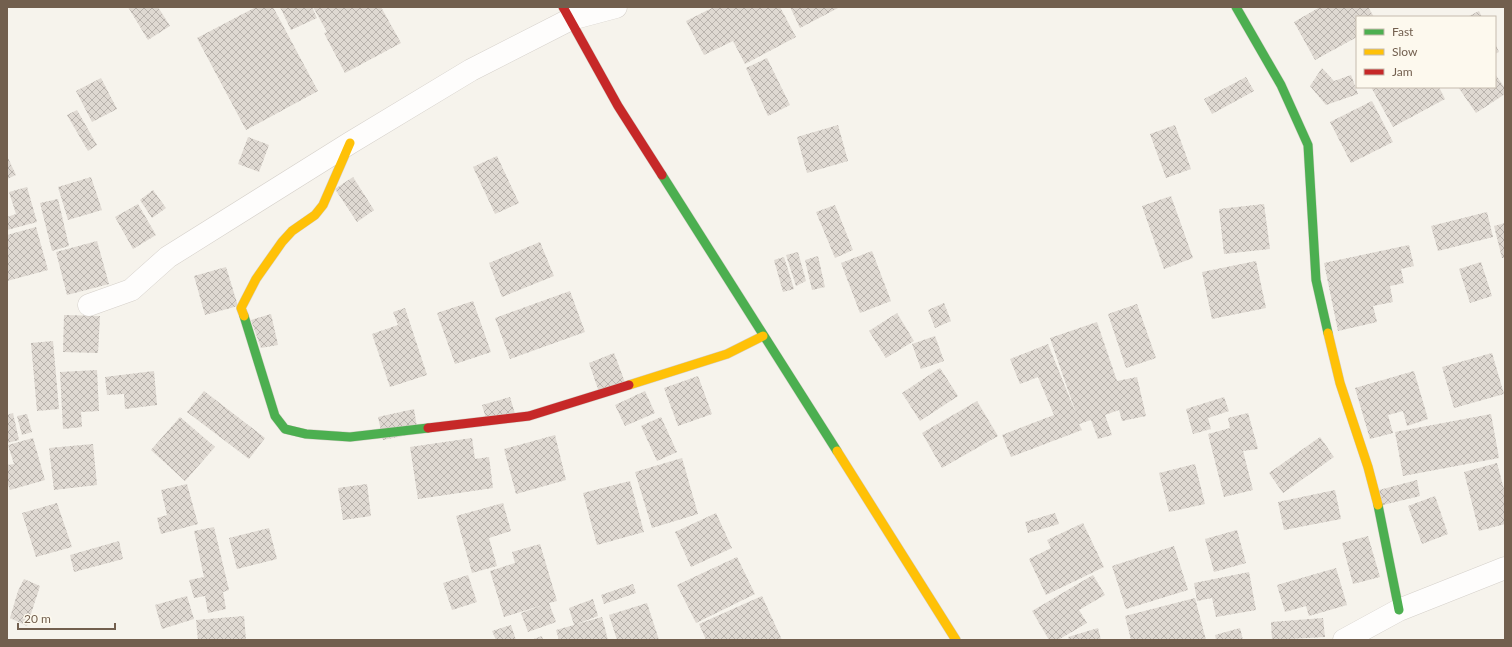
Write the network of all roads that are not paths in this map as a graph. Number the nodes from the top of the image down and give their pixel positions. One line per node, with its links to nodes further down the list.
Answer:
1 (616, 7): 3 (street)
2 (1236, 7): 8 (main road)
3 (567, 13): 4 (street); 6 (main road)
4 (350, 143): 5 (street); 6 (main road)
5 (89, 305)
6 (763, 336): 9 (main road)
7 (1505, 568): 8 (street)
8 (1399, 610): 10 (street)
9 (956, 640)
10 (1344, 640)

